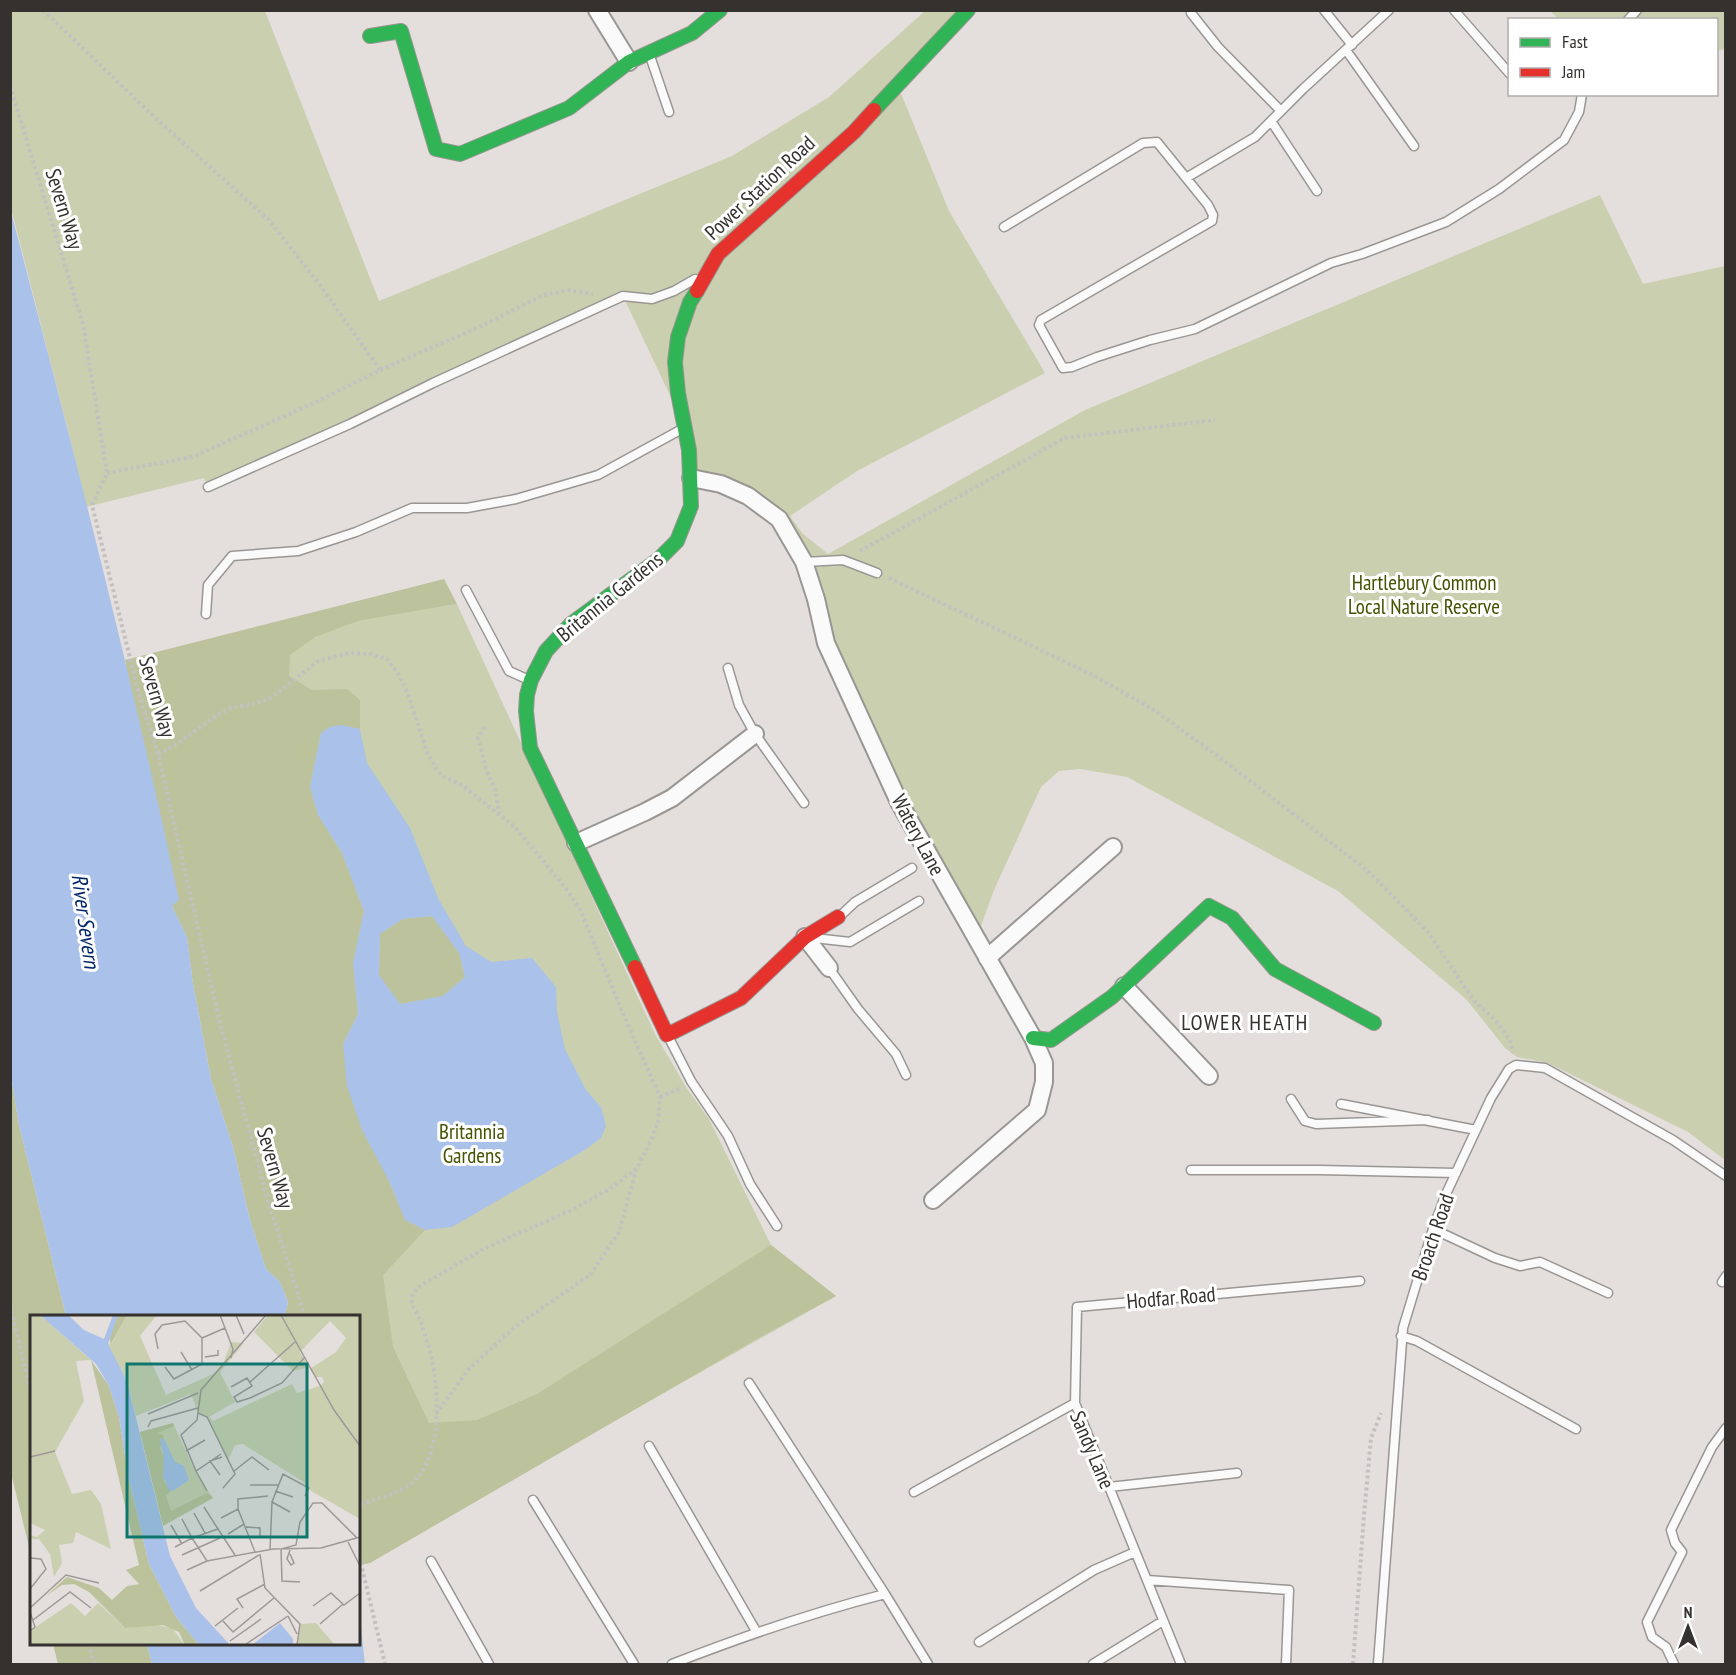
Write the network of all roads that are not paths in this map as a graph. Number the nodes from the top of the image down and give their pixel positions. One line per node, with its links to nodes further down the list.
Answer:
1 (597, 10): 11 (street)
2 (720, 10): 10 (street)
3 (968, 10): 21 (street, Power Station Road)
4 (1324, 10): 9 (lane)
5 (1389, 10): 9 (lane)
6 (1454, 10): 12 (lane)
7 (1191, 13): 14 (lane)
8 (370, 36): 11 (street)
9 (1349, 47): 14 (lane); 17 (lane)
10 (649, 52): 11 (street); 15 (lane)
11 (629, 62)
12 (1508, 73)
13 (1582, 96): 18 (lane)
14 (1281, 111): 16 (lane)
15 (669, 112)
16 (1271, 121): 18 (lane); 19 (lane)
17 (1414, 146)
18 (1186, 178): 20 (lane)
19 (1317, 191)
20 (1004, 227)
21 (718, 254): 22 (street, Power Station Road); 24 (lane)
22 (685, 427): 23 (street, Power Station Road); 28 (lane)
23 (691, 478): 25 (street, Watery Lane); 30 (street, Britannia Gardens)
24 (208, 488)
25 (804, 562): 26 (lane); 39 (street, Watery Lane)
26 (877, 573)
27 (466, 590): 30 (lane)
28 (206, 614)
29 (728, 668): 31 (lane)
30 (530, 681): 33 (street, Britannia Gardens)
31 (755, 734): 32 (lane); 33 (street)
32 (804, 803)
33 (576, 843): 43 (street, Britannia Gardens)
34 (1113, 847): 39 (street)
35 (912, 868): 37 (lane)
36 (920, 901): 38 (lane)
37 (838, 917): 38 (street)
38 (805, 938): 40 (street); 43 (street)
39 (987, 958): 44 (street, Watery Lane)
40 (829, 968): 45 (lane)
41 (1124, 986): 42 (street); 44 (street); 46 (street)
42 (1374, 1023)
43 (667, 1035): 55 (lane, Britannia Gardens)
44 (1033, 1038): 54 (street, Watery Lane)
45 (906, 1075)
46 (1209, 1076)
47 (1291, 1099): 49 (lane)
48 (1341, 1104): 49 (lane)
49 (1428, 1120): 50 (lane)
50 (1476, 1130): 52 (lane, Broach Road); 53 (lane, Broach Road)
51 (1191, 1170): 52 (lane)
52 (1456, 1173): 56 (lane, Broach Road)
53 (1725, 1176)
54 (933, 1200)
55 (777, 1226)
56 (1433, 1229): 58 (lane); 59 (lane, Broach Road)
57 (1360, 1281): 61 (lane, Hodfar Road)
58 (1608, 1293)
59 (1401, 1336): 63 (lane); 83 (lane, Broach Road)
60 (749, 1383): 72 (lane)
61 (1075, 1403): 66 (lane, Sandy Lane); 67 (lane, Sandy Lane)
62 (1725, 1428): 84 (lane)
63 (1576, 1429)
64 (650, 1446): 74 (lane)
65 (1237, 1473): 66 (lane)
66 (1108, 1487): 69 (lane, Sandy Lane)
67 (914, 1492)
68 (533, 1500): 77 (lane)
69 (1135, 1551): 71 (lane, Sandy Lane); 75 (lane)
70 (431, 1562): 76 (lane)
71 (1147, 1580): 73 (lane, Sandy Lane); 82 (lane)
72 (885, 1594): 74 (lane); 79 (lane)
73 (1163, 1621): 80 (lane); 81 (lane, Sandy Lane)
74 (756, 1631): 78 (lane)
75 (979, 1642)
76 (489, 1665)
77 (634, 1665)
78 (672, 1665)
79 (928, 1665)
80 (1092, 1665)
81 (1181, 1665)
82 (1286, 1665)
83 (1378, 1665)
84 (1674, 1665)

